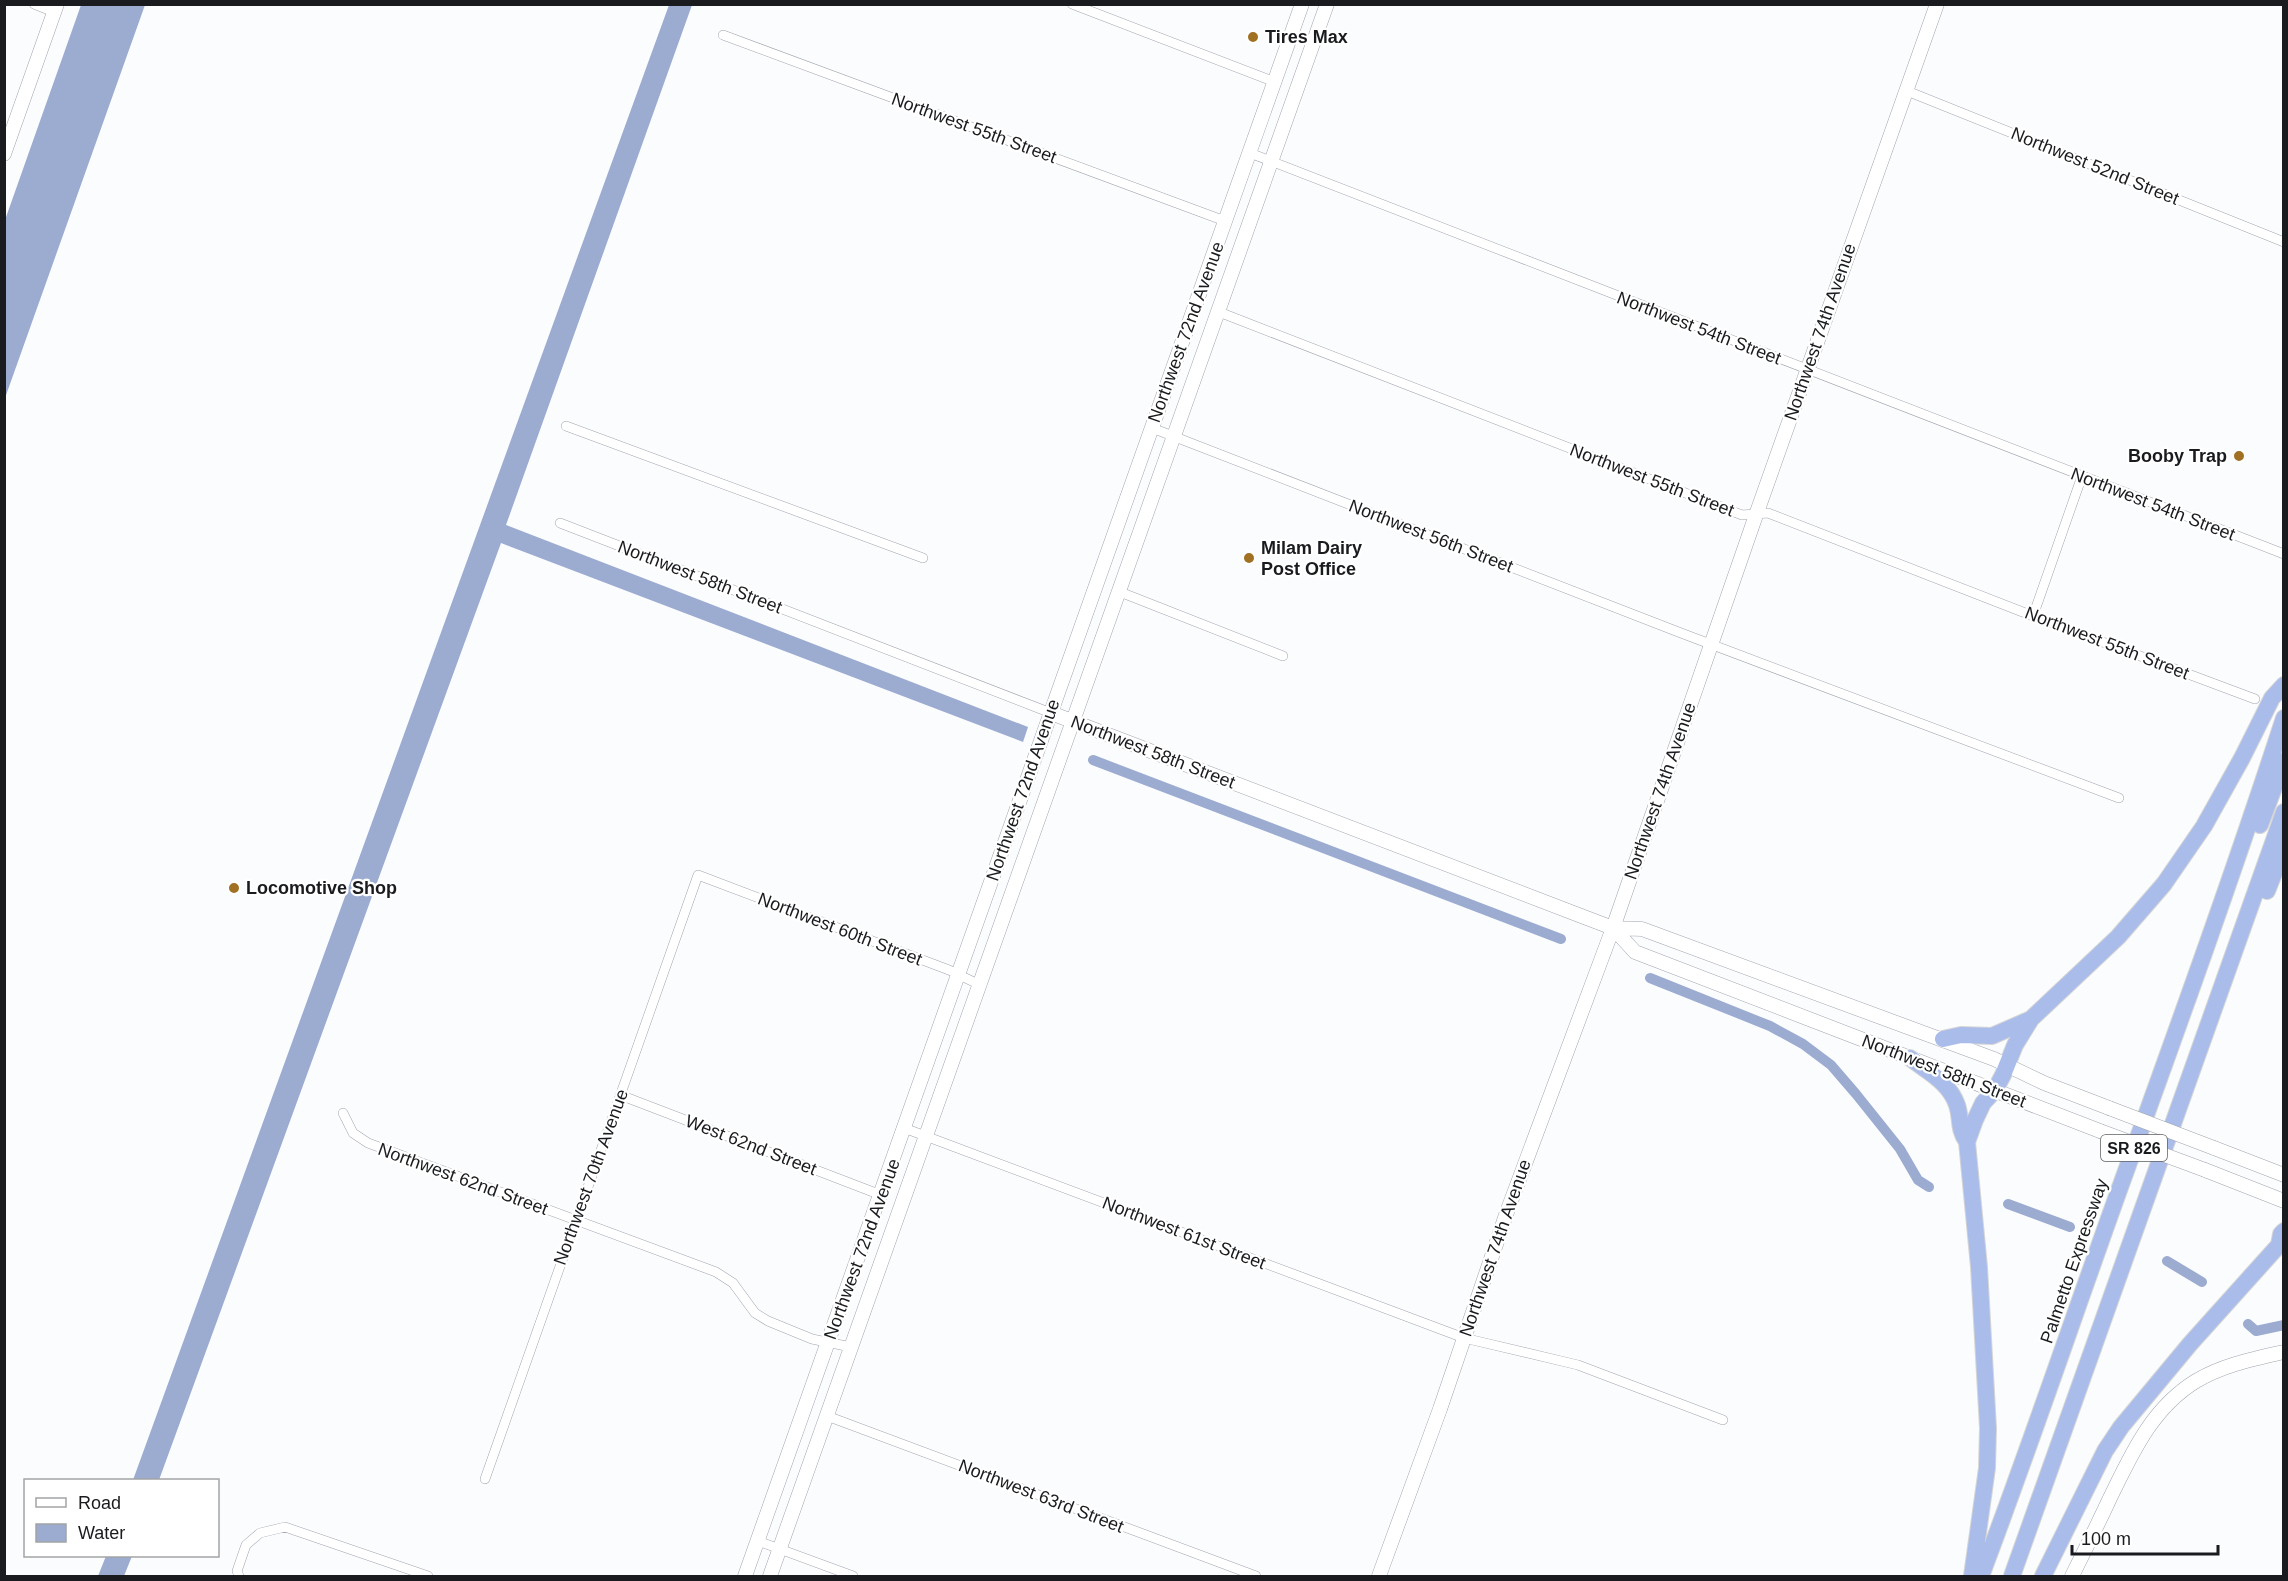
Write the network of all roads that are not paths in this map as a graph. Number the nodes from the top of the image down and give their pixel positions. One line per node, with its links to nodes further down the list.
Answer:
1 (34, 4): 6 (street)
2 (1071, 4): 8 (street)
3 (1302, 4): 8 (main road, Northwest 72nd Avenue)
4 (1327, 4): 12 (main road, Northwest 72nd Avenue)
5 (1937, 4): 9 (main road, Northwest 74th Avenue)
6 (56, 8): 10 (main road)
7 (723, 35): 13 (street, Northwest 55th Street)
8 (1275, 82): 11 (main road, Northwest 72nd Avenue)
9 (1907, 91): 14 (street, Northwest 52nd Street); 16 (main road, Northwest 74th Avenue)
10 (5, 152)
11 (1250, 153): 12 (street, Northwest 54th Street); 13 (main road, Northwest 72nd Avenue)
12 (1272, 161): 15 (main road, Northwest 72nd Avenue); 16 (street, Northwest 54th Street)
13 (1226, 221): 18 (main road, Northwest 72nd Avenue)
14 (2283, 242)
15 (1219, 312): 19 (main road, Northwest 72nd Avenue); 21 (street, Northwest 55th Street)
16 (1807, 370): 20 (street, Northwest 54th Street); 21 (main road, Northwest 74th Avenue)
17 (566, 426): 24 (street)
18 (1152, 428): 19 (street, Northwest 56th Street); 31 (main road, Northwest 72nd Avenue)
19 (1174, 437): 25 (main road, Northwest 72nd Avenue); 27 (street, Northwest 56th Street)
20 (2082, 476): 23 (street, Northwest 54th Street); 26 (street)
21 (1756, 514): 26 (street, Northwest 55th Street); 27 (main road, Northwest 74th Avenue)
22 (560, 523): 31 (street, Northwest 58th Street)
23 (2283, 554)
24 (923, 558)
25 (1120, 592): 28 (street); 33 (main road, Northwest 72nd Avenue)
26 (2032, 616): 30 (street, Northwest 55th Street)
27 (1711, 644): 35 (street, Northwest 56th Street); 39 (main road, Northwest 74th Avenue)
28 (1282, 656)
29 (2283, 685): 42 (highway)
30 (2255, 699)
31 (1051, 713): 33 (main road, Northwest 58th Street); 40 (main road, Northwest 72nd Avenue)
32 (2283, 718): 74 (highway, Palmetto Expressway / SR 826)
33 (1074, 722): 39 (main road, Northwest 58th Street); 41 (main road, Northwest 72nd Avenue)
34 (2283, 761): 75 (highway)
35 (2119, 798)
36 (2283, 812): 76 (highway)
37 (2283, 848): 77 (highway, SR 826)
38 (698, 875): 40 (street, Northwest 60th Street); 47 (street, Northwest 70th Avenue)
39 (1613, 928): 43 (main road, Northwest 58th Street); 44 (main road, Northwest 58th Street); 57 (main road, Northwest 74th Avenue)
40 (959, 975): 41 (street, Northwest 60th Street); 49 (main road, Northwest 72nd Avenue)
41 (980, 985): 50 (main road, Northwest 72nd Avenue)
42 (2031, 1019): 43 (highway); 45 (highway)
43 (1943, 1039): 45 (main road, Northwest 58th Street)
44 (1910, 1058): 46 (main road, Northwest 58th Street); 51 (highway)
45 (2007, 1065): 46 (highway); 52 (main road, Northwest 58th Street, bridge)
46 (1995, 1090): 51 (highway); 54 (main road, Northwest 58th Street, bridge)
47 (620, 1095): 53 (street, West 62nd Street); 55 (street, Northwest 70th Avenue)
48 (343, 1113): 55 (street, Northwest 62nd Street)
49 (904, 1128): 50 (street, Northwest 61st Street); 53 (main road, Northwest 72nd Avenue)
50 (927, 1136): 57 (street, Northwest 61st Street); 59 (main road, Northwest 72nd Avenue)
51 (1967, 1142): 73 (highway)
52 (2283, 1175)
53 (881, 1195): 58 (main road, Northwest 72nd Avenue)
54 (2283, 1201)
55 (575, 1221): 58 (street, Northwest 62nd Street); 63 (street, Northwest 70th Avenue)
56 (2282, 1240): 78 (highway)
57 (1464, 1338): 62 (street, Northwest 61st Street); 72 (main road, Northwest 74th Avenue)
58 (828, 1342): 59 (street, Northwest 62nd Street); 64 (main road, Northwest 72nd Avenue)
59 (851, 1347): 61 (main road, Northwest 72nd Avenue)
60 (2283, 1352): 79 (main road)
61 (827, 1416): 65 (main road, Northwest 72nd Avenue); 71 (street, Northwest 63rd Street)
62 (1723, 1420)
63 (484, 1479)
64 (758, 1540): 65 (street); 68 (main road, Northwest 72nd Avenue)
65 (780, 1549): 69 (main road, Northwest 72nd Avenue); 70 (street)
66 (239, 1576): 67 (street)
67 (428, 1576)
68 (745, 1576)
69 (770, 1576)
70 (853, 1576)
71 (1256, 1576)
72 (1379, 1576)
73 (1972, 1576)
74 (1981, 1576)
75 (1993, 1576)
76 (2012, 1576)
77 (2025, 1576)
78 (2043, 1576)
79 (2072, 1576)

